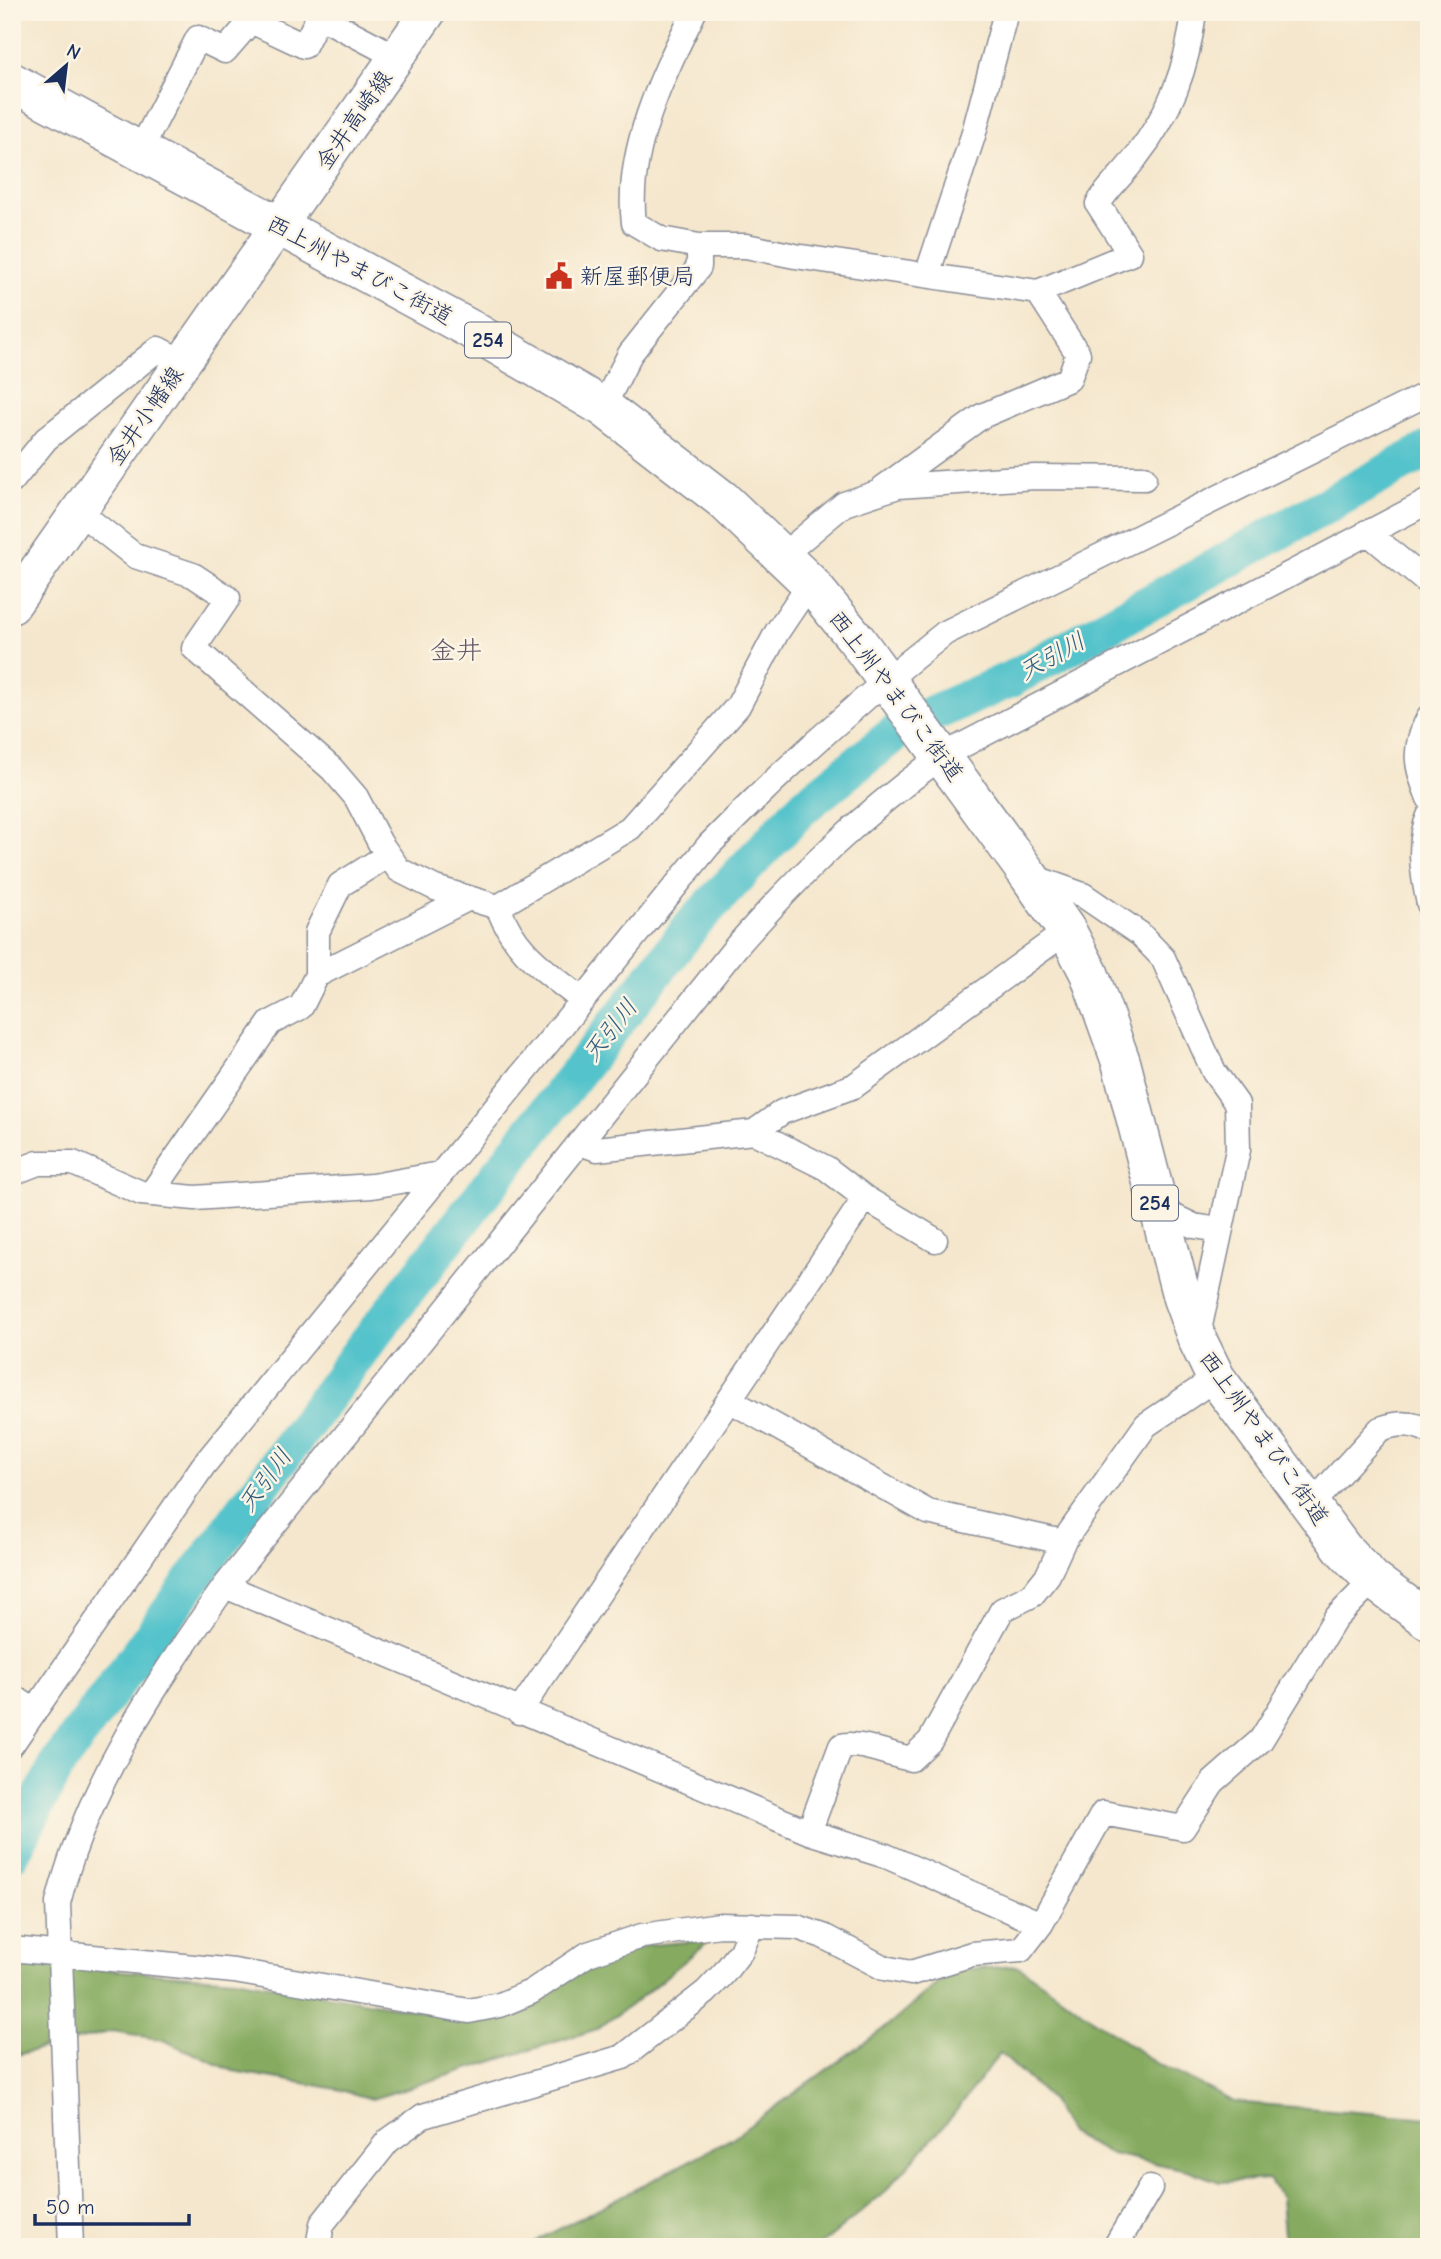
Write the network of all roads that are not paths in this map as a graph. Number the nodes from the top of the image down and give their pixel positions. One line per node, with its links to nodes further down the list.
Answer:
1 (428, 12): 6 (main road, 金井高崎線)
2 (694, 12): 10 (street)
3 (1006, 12): 11 (street)
4 (1194, 12): 12 (street)
5 (319, 14): 6 (street); 8 (street)
6 (397, 57): 9 (main road, 金井高崎線)
7 (12, 82): 8 (highway, 西上州やまびこ街道 / 254)
8 (140, 152): 9 (highway, 西上州やまびこ街道 / 254)
9 (280, 227): 13 (main road, 金井小幡線); 15 (highway, 西上州やまびこ街道 / 254)
10 (699, 246): 11 (street); 15 (street)
11 (927, 275): 12 (street)
12 (1038, 292): 18 (street)
13 (183, 362): 17 (street); 20 (main road, 金井小幡線)
14 (1429, 393): 26 (street)
15 (603, 407): 22 (highway, 西上州やまびこ街道 / 254)
16 (1144, 478): 18 (street)
17 (12, 481)
18 (876, 493): 22 (street)
19 (1429, 502): 21 (street)
20 (78, 511): 25 (main road, 金井小幡線); 31 (street)
21 (1367, 532): 24 (street); 28 (street)
22 (782, 556): 23 (highway, 西上州やまびこ街道 / 254)
23 (810, 583): 26 (highway, 西上州やまびこ街道 / 254); 35 (street)
24 (1429, 584)
25 (12, 606)
26 (890, 685): 28 (highway, 西上州やまびこ街道 / 254); 38 (street)
27 (1429, 717): 29 (street)
28 (939, 753): 32 (highway, 西上州やまびこ街道 / 254); 40 (street)
29 (1429, 799)
30 (1429, 816): 34 (street)
31 (388, 855): 33 (street); 37 (street)
32 (1029, 876): 36 (highway, 西上州やまびこ街道 / 254); 46 (street)
33 (469, 898): 35 (street); 37 (street)
34 (1429, 904)
35 (498, 907): 38 (street)
36 (1066, 931): 39 (street); 45 (highway, 西上州やまびこ街道 / 254)
37 (317, 975): 43 (street)
38 (582, 1000): 42 (street)
39 (754, 1132): 40 (street); 44 (street)
40 (580, 1143): 55 (street)
41 (12, 1173): 43 (street)
42 (440, 1174): 43 (street); 58 (street)
43 (151, 1194)
44 (864, 1198): 47 (street); 50 (street)
45 (1156, 1208): 46 (street); 48 (highway, 西上州やまびこ街道 / 254)
46 (1220, 1230): 48 (street)
47 (935, 1240)
48 (1196, 1339): 49 (highway, 西上州やまびこ街道 / 254)
49 (1216, 1378): 52 (highway, 西上州やまびこ街道 / 254); 53 (street)
50 (731, 1401): 53 (street); 59 (street)
51 (1429, 1431): 52 (street)
52 (1310, 1506): 54 (highway, 西上州やまびこ街道 / 254)
53 (1063, 1542): 61 (street)
54 (1373, 1580): 56 (highway, 西上州やまびこ街道 / 254); 62 (street)
55 (225, 1586): 59 (street); 65 (street)
56 (1429, 1621)
57 (12, 1696): 58 (street)
58 (34, 1710): 60 (street)
59 (519, 1712): 61 (street)
60 (12, 1744)
61 (809, 1832): 62 (street)
62 (1041, 1924): 63 (street)
63 (752, 1925): 65 (street); 68 (street)
64 (15, 1950): 65 (street)
65 (58, 1954): 67 (street)
66 (1150, 2188): 69 (street)
67 (71, 2247)
68 (318, 2247)
69 (1115, 2247)

